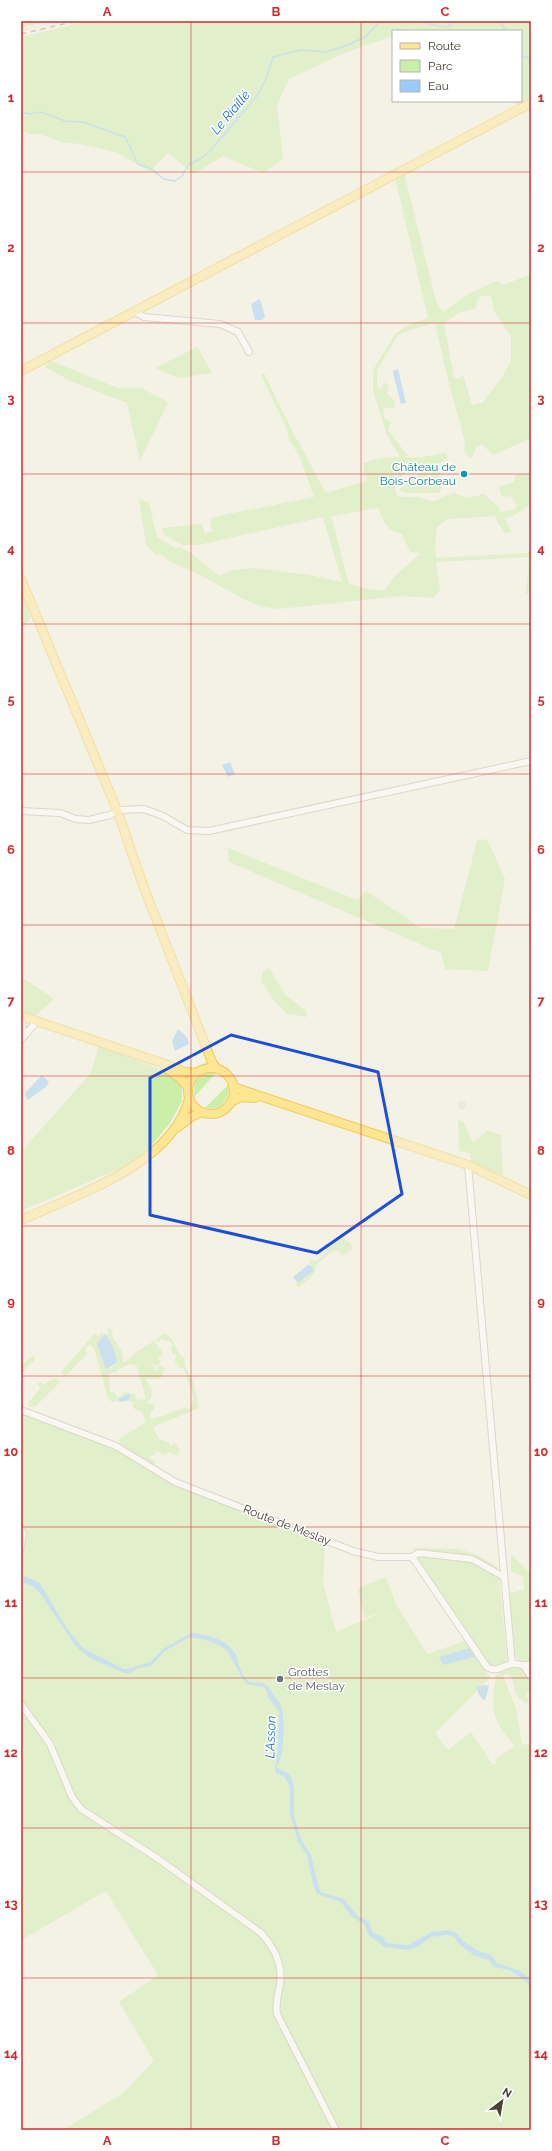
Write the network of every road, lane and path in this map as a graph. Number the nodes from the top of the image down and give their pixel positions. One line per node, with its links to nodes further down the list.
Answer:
1 (531, 103): 2 (main road)
2 (135, 312): 3 (street); 4 (main road)
3 (249, 352)
4 (21, 371)
5 (21, 579): 8 (main road)
6 (531, 761): 8 (street)
7 (21, 811): 8 (street)
8 (115, 812): 12 (main road)
9 (21, 1016): 10 (main road); 11 (street)
10 (37, 1021): 11 (street); 13 (main road)
11 (23, 1038)
12 (205, 1045): 14 (main road); 15 (main road)
13 (152, 1060): 16 (main road); 17 (main road)
14 (204, 1069): 15 (main road); 16 (main road)
15 (217, 1069): 18 (main road)
16 (196, 1073): 17 (main road)
17 (188, 1087): 19 (main road)
18 (233, 1087): 20 (main road); 21 (main road)
19 (189, 1099): 22 (main road); 23 (main road)
20 (272, 1100): 21 (main road); 24 (main road)
21 (231, 1102): 22 (main road)
22 (202, 1112): 23 (main road)
23 (171, 1132): 26 (main road)
24 (468, 1165): 25 (main road); 31 (street)
25 (531, 1195)
26 (21, 1220)
27 (21, 1410): 30 (street, Route de Meslay)
28 (21, 1529): 29 (street)
29 (21, 1547)
30 (411, 1556): 31 (street, Route de Meslay); 32 (street)
31 (504, 1577): 32 (street)
32 (512, 1664): 34 (street)
33 (531, 1664): 34 (street)
34 (524, 1666): 35 (street)
35 (531, 1677)
36 (21, 1704): 37 (street)
37 (336, 2130)

